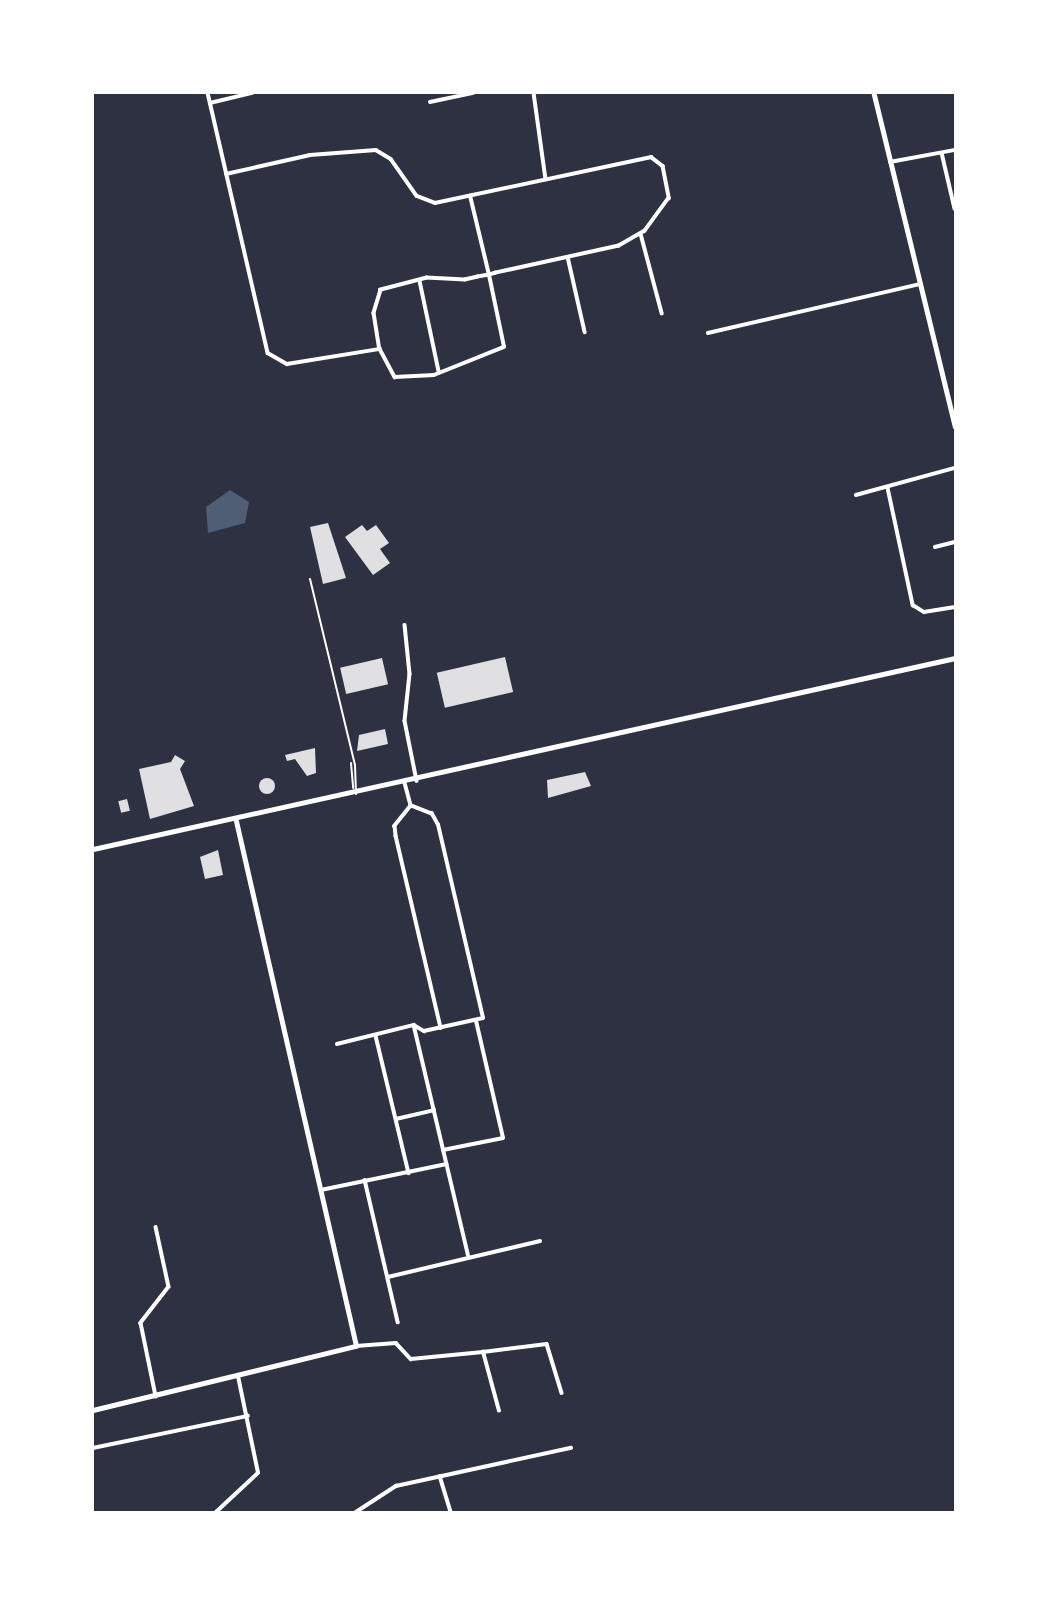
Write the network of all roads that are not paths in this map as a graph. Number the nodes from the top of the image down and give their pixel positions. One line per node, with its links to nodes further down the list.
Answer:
1 (208, 93): 7 (street)
2 (252, 93): 7 (street)
3 (473, 93): 6 (street)
4 (534, 93): 12 (street)
5 (874, 93): 10 (street)
6 (430, 102)
7 (210, 103): 11 (street)
8 (955, 150): 9 (street)
9 (942, 153): 10 (street); 14 (street)
10 (890, 162): 19 (street)
11 (226, 174): 13 (street); 23 (street)
12 (546, 178): 13 (street); 15 (street)
13 (470, 196): 17 (street)
14 (955, 209)
15 (641, 234): 16 (street); 20 (street)
16 (568, 257): 17 (street); 21 (street)
17 (489, 275): 18 (street); 24 (street)
18 (419, 280): 23 (street); 24 (street)
19 (920, 284): 22 (street); 25 (street)
20 (662, 313)
21 (585, 332)
22 (708, 333)
23 (380, 349): 24 (street)
24 (439, 371)
25 (955, 426)
26 (955, 468): 27 (street)
27 (888, 488): 28 (street); 32 (street)
28 (856, 495)
29 (955, 542): 30 (street)
30 (935, 547)
31 (310, 579): 35 (lane)
32 (955, 607)
33 (405, 625): 36 (street)
34 (955, 658): 36 (main road)
35 (351, 762): 38 (lane); 38 (lane)
36 (417, 781): 37 (main road)
37 (405, 783): 38 (main road); 39 (street)
38 (356, 794): 40 (main road)
39 (411, 806): 42 (street); 44 (street)
40 (236, 821): 41 (main road); 53 (street)
41 (93, 849)
42 (476, 1021): 44 (street); 49 (street)
43 (414, 1025): 44 (street); 45 (street); 47 (street)
44 (441, 1028)
45 (376, 1035): 46 (street); 48 (street)
46 (337, 1044)
47 (434, 1110): 48 (street); 49 (street)
48 (396, 1119): 51 (street)
49 (443, 1150): 50 (street)
50 (447, 1164): 51 (street); 56 (street)
51 (409, 1173): 52 (street)
52 (365, 1180): 53 (street); 57 (street)
53 (321, 1190): 59 (street)
54 (156, 1227): 63 (street)
55 (540, 1241): 56 (street)
56 (469, 1258): 57 (street)
57 (388, 1277): 58 (street)
58 (398, 1322)
59 (356, 1346): 60 (street); 61 (street)
60 (484, 1352): 62 (street); 65 (street)
61 (238, 1376): 63 (street); 66 (street)
62 (562, 1393)
63 (156, 1396): 64 (street)
64 (93, 1410)
65 (499, 1411)
66 (247, 1416): 67 (street); 70 (street)
67 (93, 1448)
68 (571, 1448): 69 (street)
69 (440, 1476): 71 (street); 72 (street)
70 (216, 1512)
71 (356, 1512)
72 (452, 1512)

